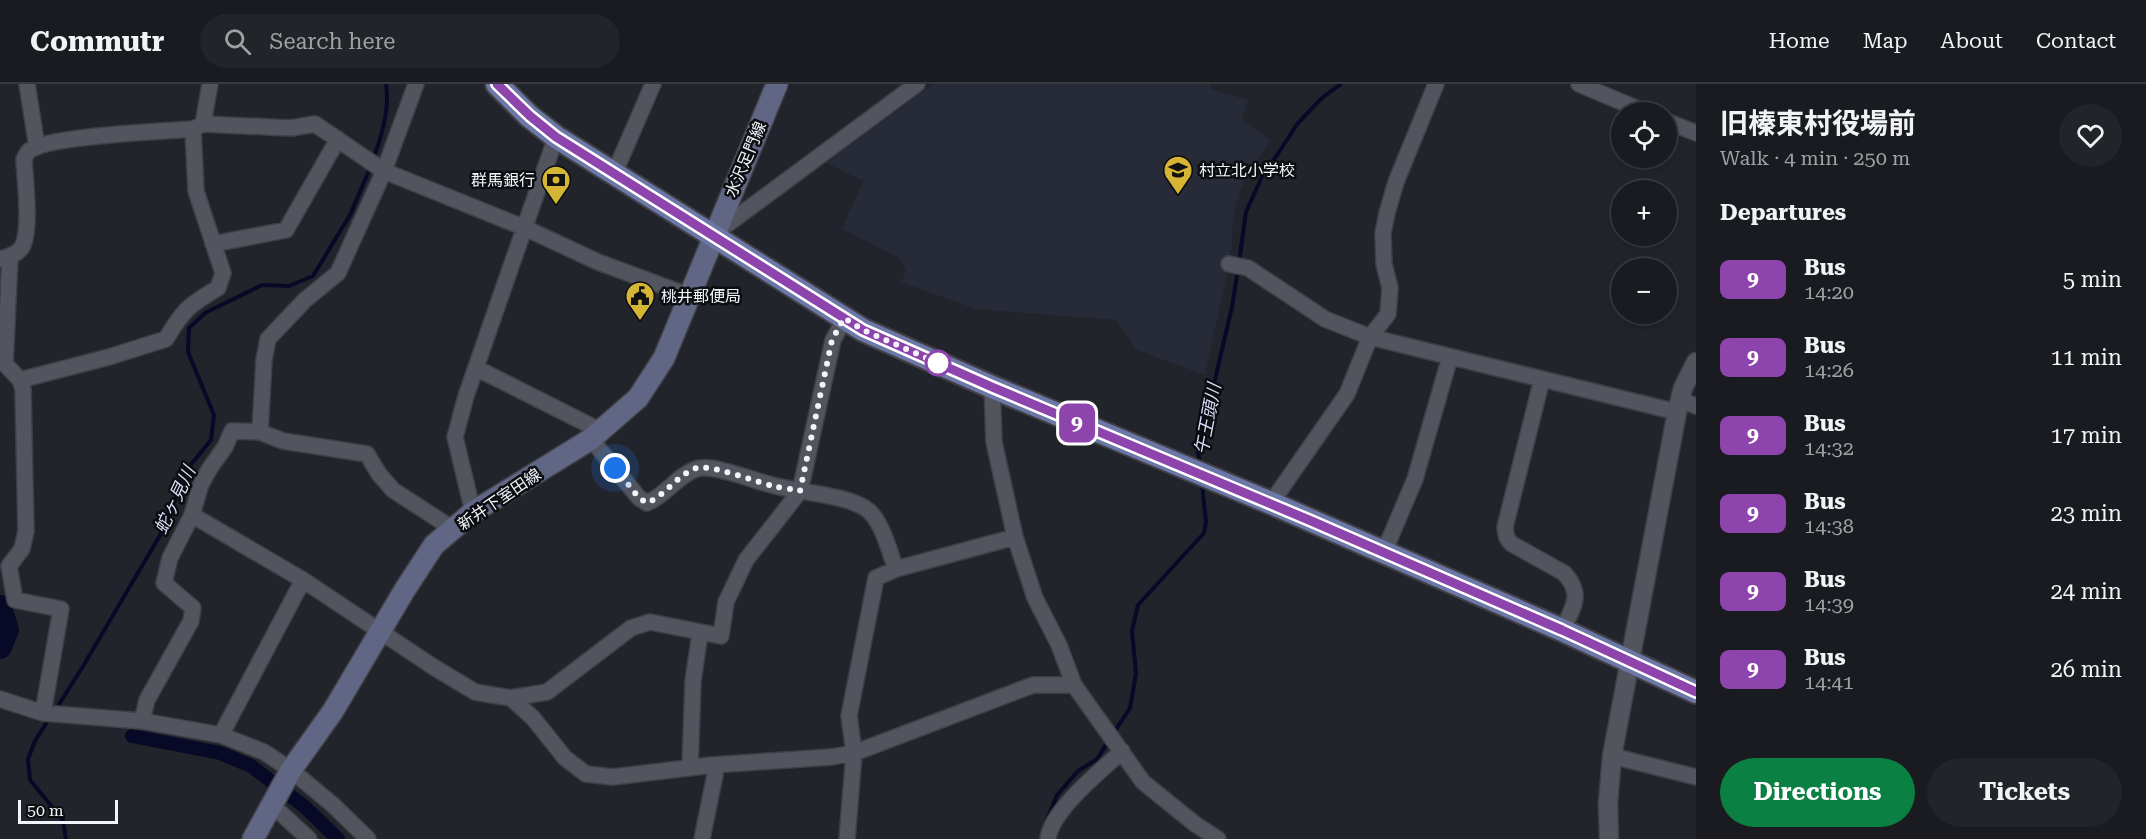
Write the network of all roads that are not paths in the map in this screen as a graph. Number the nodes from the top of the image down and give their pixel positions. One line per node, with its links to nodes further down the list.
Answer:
1 (27, 84): 16 (street)
2 (210, 84): 12 (street)
3 (416, 84): 17 (street)
4 (497, 84): 14 (main road)
5 (653, 84): 18 (street)
6 (777, 84): 20 (main road, 水沢足門線)
7 (917, 84): 20 (street)
8 (1436, 84): 26 (street)
9 (1579, 84): 10 (street)
10 (1621, 102)
11 (1677, 125): 13 (street)
12 (198, 126): 15 (street); 16 (street); 21 (street)
13 (1696, 133)
14 (556, 137): 18 (main road); 19 (street)
15 (338, 139): 17 (street); 21 (street)
16 (37, 147): 22 (street)
17 (384, 171): 19 (street); 34 (street)
18 (614, 174): 20 (main road)
19 (525, 228): 24 (street); 29 (street)
20 (714, 235): 24 (main road, 新井下室田線); 25 (main road)
21 (213, 244): 31 (street)
22 (5, 258): 31 (street)
23 (1229, 264): 26 (street)
24 (690, 296): 35 (main road, 新井下室田線)
25 (844, 318): 32 (main road); 36 (street)
26 (1370, 337): 27 (street); 37 (street)
27 (1450, 357): 30 (street); 42 (street)
28 (1696, 362): 33 (street)
29 (476, 368): 35 (street); 38 (street)
30 (1542, 379): 33 (street); 45 (street)
31 (20, 380): 53 (street)
32 (992, 387): 37 (main road); 41 (street)
33 (1684, 406): 48 (street)
34 (260, 432): 39 (street); 40 (street)
35 (596, 435): 36 (street); 38 (main road, 新井下室田線)
36 (800, 491): 43 (street); 47 (street)
37 (1271, 503): 42 (main road)
38 (473, 512): 40 (main road, 新井下室田線)
39 (192, 515): 44 (street); 54 (street)
40 (453, 529): 46 (main road, 新井下室田線)
41 (1014, 537): 43 (street); 49 (street)
42 (1384, 552): 45 (main road)
43 (896, 569): 57 (street)
44 (303, 580): 46 (street); 55 (street)
45 (1562, 630): 48 (main road)
46 (380, 632): 51 (street); 61 (main road, 新井下室田線)
47 (700, 633): 51 (street); 60 (street)
48 (1630, 662): 50 (main road); 58 (street)
49 (1074, 685): 56 (street); 57 (street)
50 (1696, 692)
51 (511, 698): 60 (street)
52 (0, 699): 53 (street)
53 (43, 713): 54 (street)
54 (142, 721): 55 (street)
55 (221, 735): 61 (street)
56 (1120, 748): 64 (street); 70 (street)
57 (854, 753): 59 (street); 69 (street)
58 (1612, 756): 62 (street); 72 (street)
59 (717, 765): 60 (street); 68 (street)
60 (690, 768)
61 (291, 770): 63 (main road, 新井下室田線); 67 (street)
62 (1696, 777)
63 (271, 804): 65 (main road, 新井下室田線); 66 (street)
64 (1193, 831): 71 (street)
65 (253, 839)
66 (309, 839)
67 (368, 839)
68 (702, 839)
69 (847, 839)
70 (1048, 839)
71 (1218, 839)
72 (1609, 839)

